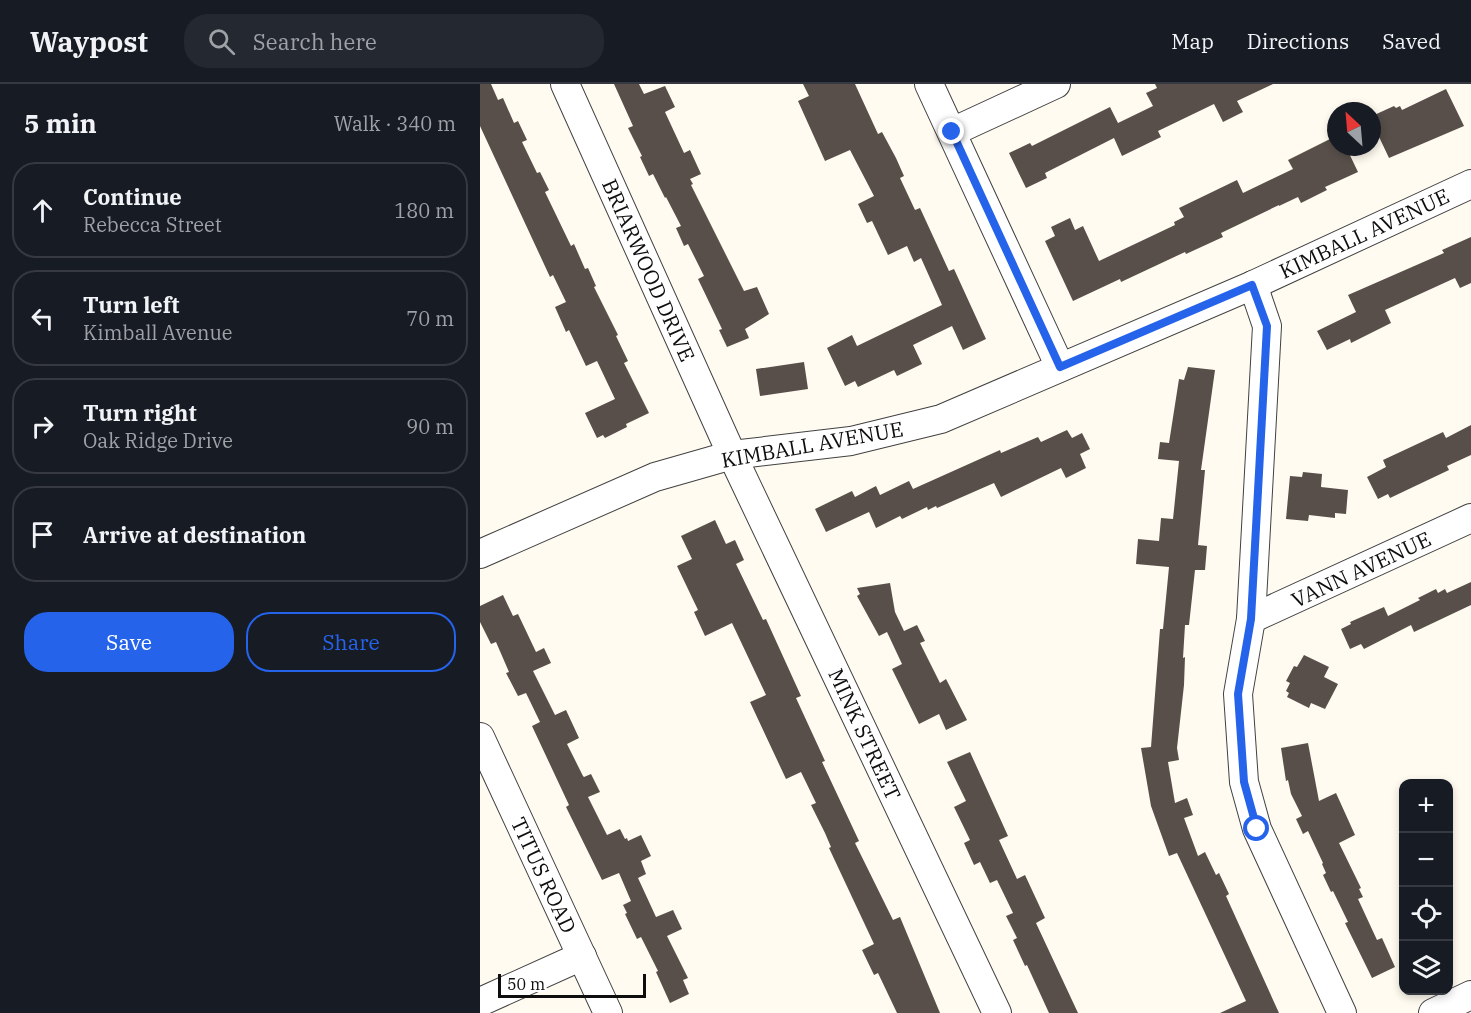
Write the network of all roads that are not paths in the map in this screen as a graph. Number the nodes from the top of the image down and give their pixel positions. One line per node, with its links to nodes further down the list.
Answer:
1 (565, 84): 8 (street, BRIARWOOD DRIVE)
2 (929, 84): 4 (street)
3 (1056, 84): 4 (street)
4 (952, 132): 7 (street)
5 (1471, 184): 6 (street, KIMBALL AVENUE)
6 (1252, 285): 7 (street, KIMBALL AVENUE); 11 (street)
7 (1060, 367): 8 (street, KIMBALL AVENUE)
8 (732, 455): 10 (street, KIMBALL AVENUE); 17 (street, MINK STREET)
9 (1471, 518): 11 (street, VANN AVENUE)
10 (480, 554)
11 (1251, 619): 18 (street)
12 (480, 737): 13 (street, TITUS ROAD)
13 (582, 956): 15 (street); 16 (street, TITUS ROAD)
14 (1471, 994): 19 (street)
15 (480, 1002)
16 (608, 1013)
17 (997, 1013)
18 (1342, 1013)
19 (1433, 1013)

